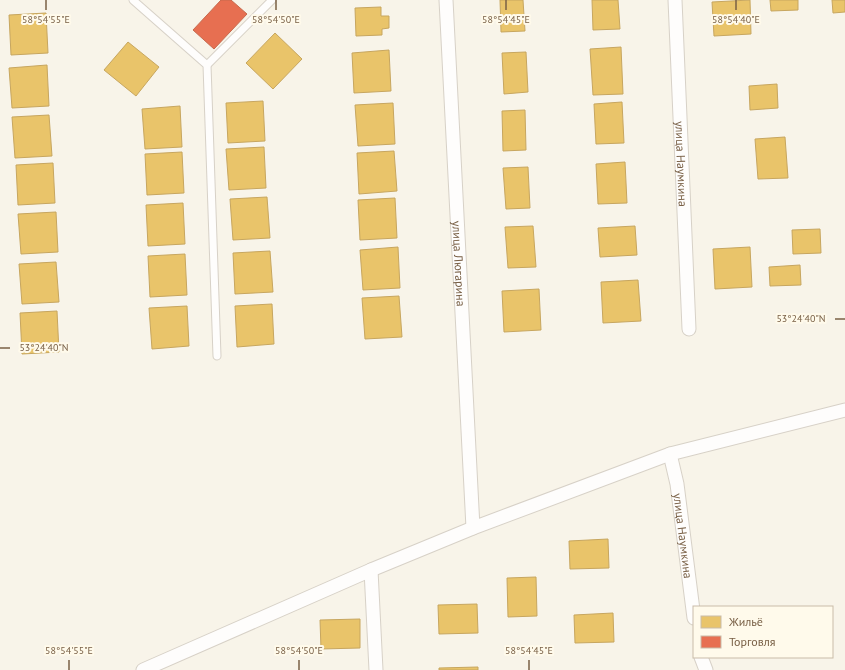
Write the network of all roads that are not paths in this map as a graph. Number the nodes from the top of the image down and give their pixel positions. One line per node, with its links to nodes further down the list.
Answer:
1 (133, 0): 5 (lane)
2 (272, 0): 5 (lane)
3 (446, 0): 10 (street, улица Люгарина)
4 (675, 0): 6 (street, улица Наумкина)
5 (207, 65): 7 (lane)
6 (689, 329)
7 (217, 356)
8 (845, 410): 9 (street)
9 (670, 454): 10 (street); 12 (street, улица Наумкина)
10 (473, 528): 11 (street)
11 (371, 570): 14 (street); 15 (street)
12 (693, 610)
13 (701, 658): 16 (street)
14 (143, 670)
15 (376, 670)
16 (706, 670)

